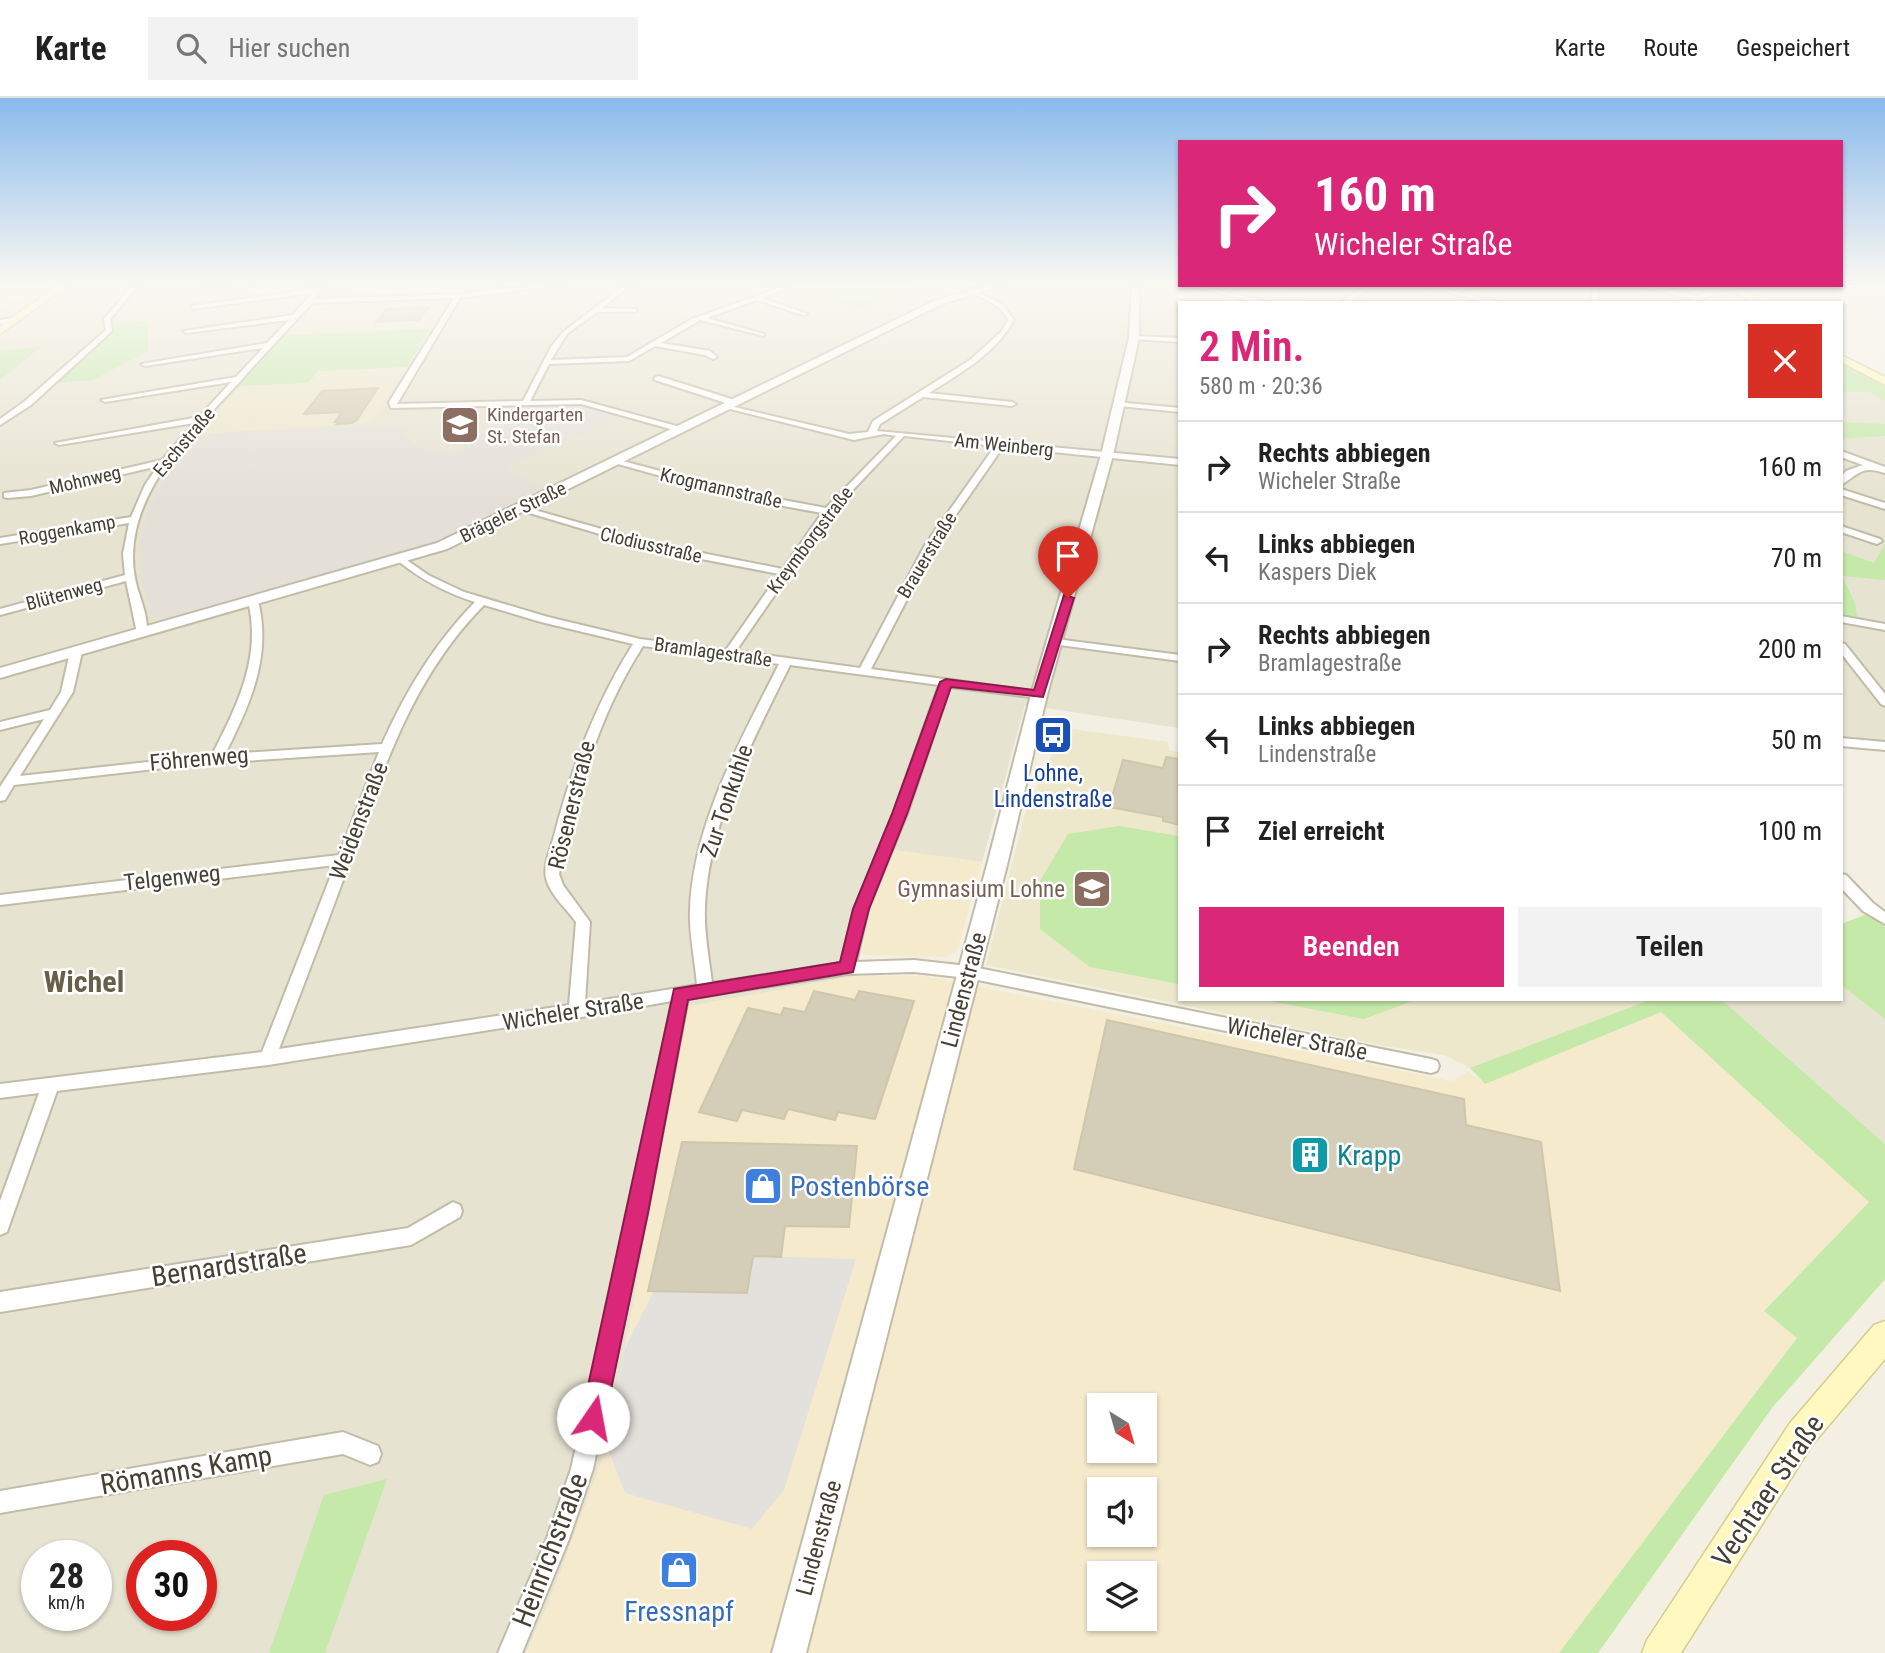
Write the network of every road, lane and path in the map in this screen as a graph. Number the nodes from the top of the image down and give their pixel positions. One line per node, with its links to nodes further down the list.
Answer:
1 (79, 358): 24 (street)
2 (187, 358): 12 (street)
3 (258, 358): 14 (street, Eschstraße)
4 (420, 358): 18 (street)
5 (550, 358): 11 (street)
6 (631, 358): 11 (street)
7 (826, 358): 21 (street, Brägeler Straße)
8 (978, 358): 16 (street)
9 (1130, 358): 20 (street, Lindenstraße)
10 (1843, 359): 15 (main road)
11 (547, 362): 18 (street)
12 (145, 364)
13 (658, 378): 21 (street)
14 (238, 379): 17 (street); 23 (street, Eschstraße)
15 (1885, 382)
16 (919, 394): 19 (street); 26 (street)
17 (104, 400)
18 (526, 402): 25 (street)
19 (1012, 404)
20 (1119, 404): 22 (street); 32 (street, Lindenstraße)
21 (730, 405): 25 (street, Brägeler Straße); 28 (street)
22 (1178, 410)
23 (202, 419): 29 (street); 36 (street, Eschstraße)
24 (0, 422)
25 (681, 430): 34 (street, Brägeler Straße)
26 (872, 433): 27 (street, Am Weinberg); 28 (street, Am Weinberg)
27 (902, 434): 30 (street, Kreymborgstraße); 31 (street, Am Weinberg)
28 (848, 437): 30 (street)
29 (59, 443)
30 (889, 445): 44 (street, Kreymborgstraße)
31 (1000, 445): 32 (street, Am Weinberg); 65 (street, Brauerstraße)
32 (1107, 455): 35 (street, Am Weinberg); 59 (street, Lindenstraße)
33 (1843, 455): 37 (street)
34 (615, 462): 43 (street, Brägeler Straße); 44 (street, Krogmannstraße)
35 (1178, 462)
36 (164, 463): 41 (street, Mohnweg); 45 (street, Eschstraße)
37 (1871, 465): 38 (street); 39 (street)
38 (1885, 470)
39 (1843, 480)
40 (1843, 493): 42 (street)
41 (7, 495)
42 (1885, 506)
43 (521, 509): 49 (street, Brägeler Straße); 50 (street, Clodiusstraße)
44 (828, 511): 50 (street, Kreymborgstraße)
45 (134, 519): 47 (street, Roggenkamp); 51 (street, Eschstraße)
46 (1843, 530): 48 (street)
47 (0, 541)
48 (1877, 541)
49 (401, 559): 52 (street, Brägeler Straße); 53 (street, Bramlagestraße)
50 (784, 572): 62 (street, Kreymborgstraße)
51 (129, 577): 54 (street, Blütenweg); 57 (street, Eschstraße)
52 (253, 601): 57 (street, Brägeler Straße); 75 (street)
53 (482, 601): 58 (street, Bramlagestraße); 74 (street, Weidenstraße)
54 (0, 612)
55 (1843, 619): 56 (street)
56 (1885, 627)
57 (142, 633): 61 (street, Brägeler Straße)
58 (640, 642): 62 (street, Bramlagestraße); 86 (street, Rösenerstraße)
59 (1056, 642): 63 (street); 68 (street, Lindenstraße)
60 (1843, 649): 69 (street)
61 (76, 652): 66 (street, Brägeler Straße); 70 (street)
62 (729, 654): 64 (street, Bramlagestraße)
63 (1178, 658)
64 (786, 661): 65 (street, Bramlagestraße); 84 (street, Zur Tonkuhle)
65 (864, 671): 67 (street, Bramlagestraße)
66 (0, 673)
67 (946, 682): 68 (street, Bramlagestraße); 82 (street)
68 (1039, 695): 83 (street, Lindenstraße)
69 (1885, 702)
70 (56, 712): 71 (street); 76 (street)
71 (0, 726)
72 (1843, 742): 73 (street)
73 (1885, 746)
74 (387, 748): 75 (street, Föhrenweg); 78 (street, Weidenstraße)
75 (217, 757): 76 (street, Föhrenweg)
76 (13, 780): 77 (street)
77 (0, 797)
78 (344, 859): 80 (street, Telgenweg); 87 (street, Weidenstraße)
79 (1843, 881): 81 (street)
80 (0, 900)
81 (1885, 919)
82 (847, 968): 83 (street, Wicheler Straße); 84 (street, Wicheler Straße)
83 (968, 972): 88 (street, Wicheler Straße); 98 (street, Lindenstraße)
84 (705, 990): 85 (street, Wicheler Straße)
85 (681, 994): 86 (street, Wicheler Straße); 97 (street, Heinrichstraße)
86 (576, 1012): 87 (street, Wicheler Straße)
87 (268, 1058): 89 (street, Wicheler Straße)
88 (1431, 1066)
89 (51, 1084): 90 (street, Wicheler Straße); 92 (street)
90 (0, 1091)
91 (453, 1211): 93 (street, Bernardstraße)
92 (0, 1226)
93 (0, 1302)
94 (1885, 1336): 99 (main road, Vechtaer Straße)
95 (370, 1454): 96 (street, Römanns Kamp)
96 (0, 1502)
97 (510, 1653)
98 (789, 1653)
99 (1661, 1653)

